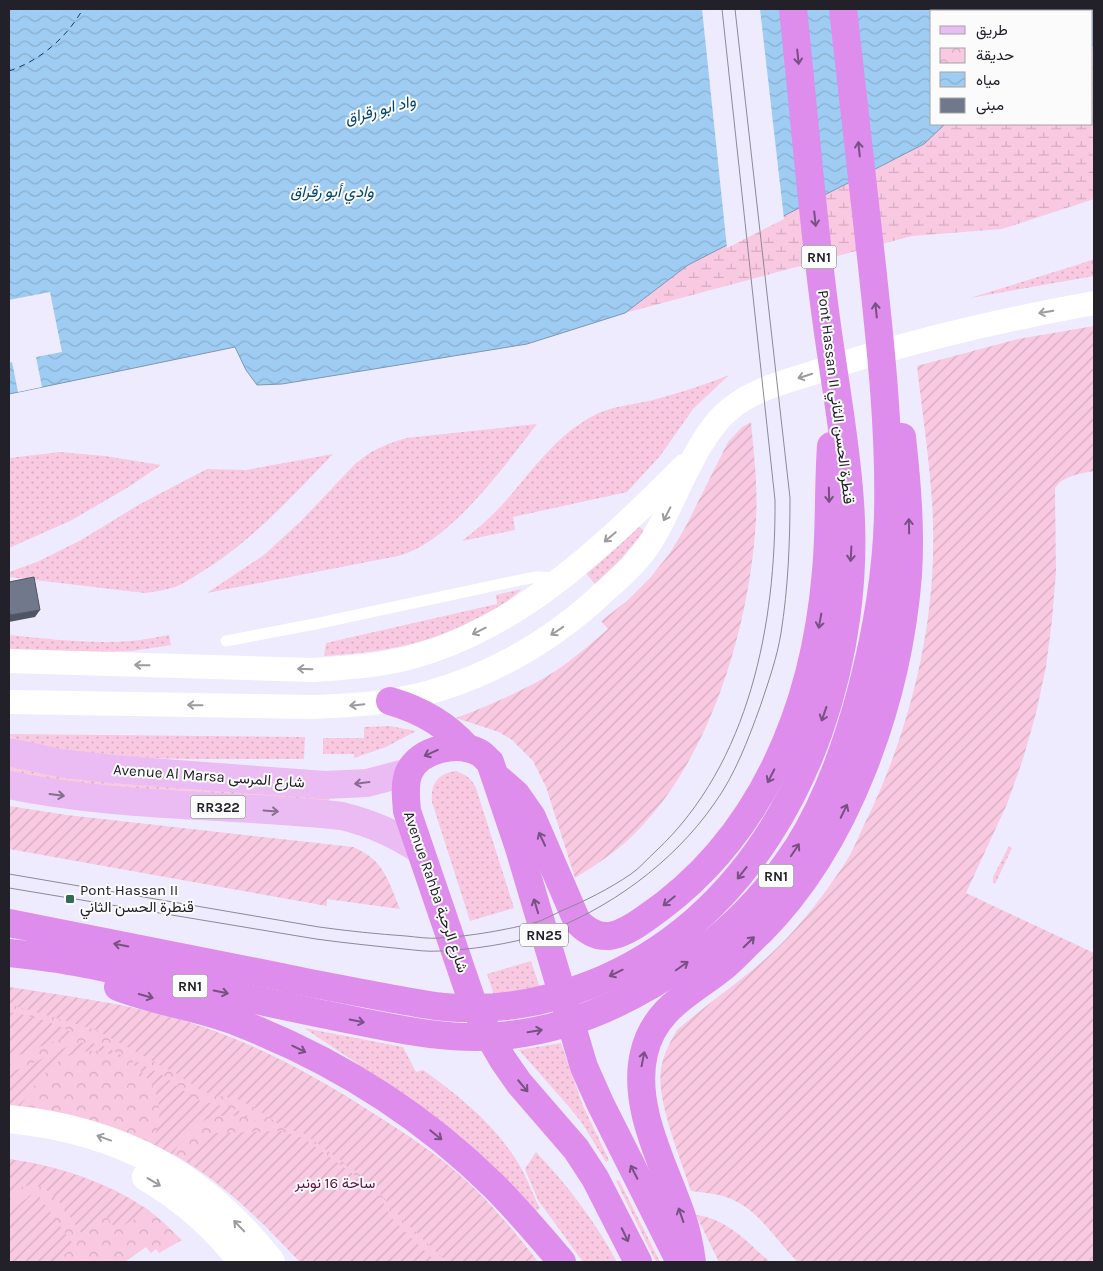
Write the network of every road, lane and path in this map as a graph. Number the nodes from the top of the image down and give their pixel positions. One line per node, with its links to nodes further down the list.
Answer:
1 (793, 9): 5 (highway, Pont Hassan II قنطرة الحسن الثاني / RN1, one-way to 5)
2 (843, 9): 4 (highway, RN1, one-way to 2)
3 (1094, 303): 6 (street, one-way to 6)
4 (883, 376): 20 (highway, RN1, one-way to 4); 28 (highway, one-way to 4)
5 (837, 394): 15 (highway, one-way to 15); 18 (highway, Pont Hassan II قنطرة الحسن الثاني / RN1, one-way to 18)
6 (696, 455): 7 (street, one-way to 7); 10 (street, one-way to 10)
7 (562, 578): 8 (lane); 9 (street, one-way to 9)
8 (226, 641)
9 (9, 661)
10 (390, 701): 11 (street, one-way to 11); 12 (highway)
11 (9, 702)
12 (467, 748): 14 (highway, one-way to 14); 15 (highway, RN25)
13 (9, 752): 14 (main road, Avenue Al Marsa شارع المرسى / RR322, one-way to 13)
14 (410, 772): 17 (highway, Avenue Rahba شارع الرحبة)
15 (495, 775): 27 (highway, RN25, one-way to 15)
16 (9, 786): 17 (main road, Avenue Al Marsa شارع المرسى / RR322, one-way to 17)
17 (420, 850): 26 (highway, Avenue Rahba شارع الرحبة, one-way to 26)
18 (9, 923)
19 (9, 953): 20 (highway, RN1)
20 (70, 961): 25 (highway, one-way to 25)
21 (9, 1118): 24 (street, one-way to 21)
22 (9, 1137): 23 (street, one-way to 23)
23 (242, 1262)
24 (271, 1262)
25 (562, 1262)
26 (638, 1262)
27 (680, 1262)
28 (692, 1262)

